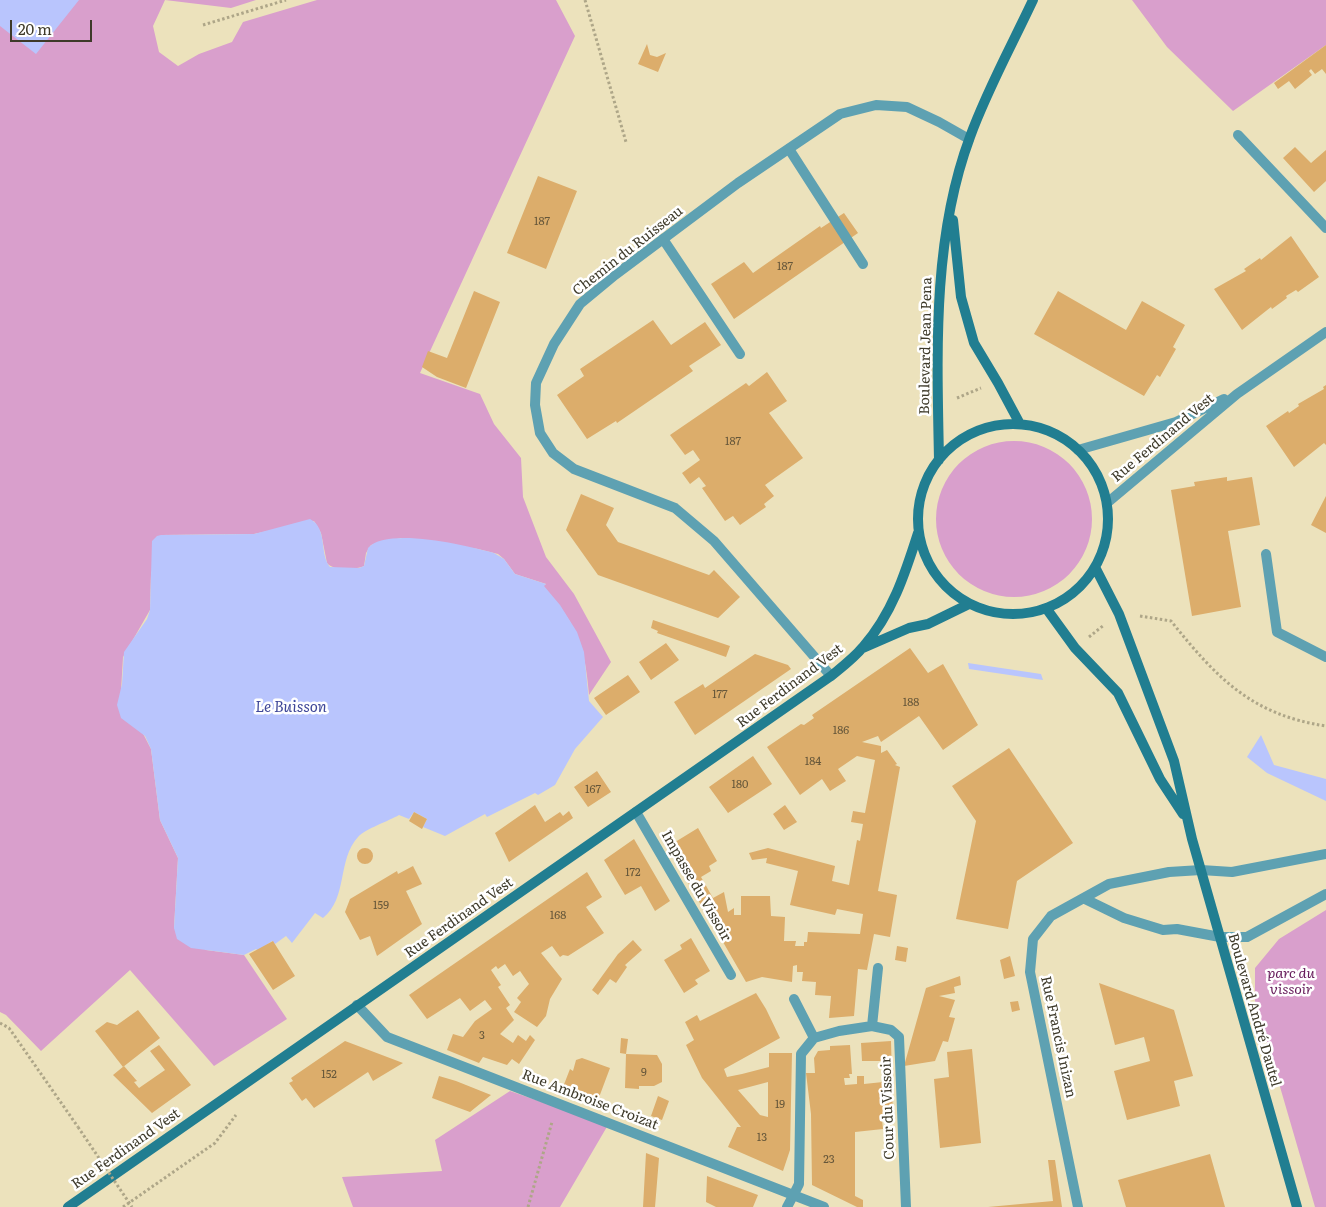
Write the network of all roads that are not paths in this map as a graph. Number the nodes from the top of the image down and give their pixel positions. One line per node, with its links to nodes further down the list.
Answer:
1 (1033, 0): 3 (main road, Boulevard Jean Pena)
2 (1238, 135): 6 (street)
3 (969, 139): 4 (street, Chemin du Ruisseau); 5 (main road, Boulevard Jean Pena)
4 (789, 149): 7 (street, Chemin du Ruisseau); 8 (street)
5 (952, 204): 12 (main road, Boulevard Jean Pena); 14 (main road, Boulevard Jean Pena)
6 (1326, 228)
7 (663, 239): 10 (street); 23 (street, Chemin du Ruisseau)
8 (863, 264)
9 (1326, 332): 11 (street, Rue Ferdinand Vest)
10 (740, 354)
11 (1237, 394): 13 (street, Rue Ferdinand Vest); 15 (street, Rue Ferdinand Vest)
12 (1020, 424): 13 (main road); 14 (main road)
13 (1078, 450): 15 (main road)
14 (939, 460): 16 (main road)
15 (1107, 503): 18 (main road)
16 (918, 533): 19 (main road); 21 (main road)
17 (1266, 554): 22 (street)
18 (1094, 567): 20 (main road); 25 (main road, Boulevard André Dautel)
19 (969, 604): 20 (main road); 21 (main road)
20 (1046, 608): 25 (main road, Boulevard André Dautel)
21 (862, 648): 23 (main road, Rue Ferdinand Vest)
22 (1326, 656)
23 (831, 676): 24 (main road, Rue Ferdinand Vest)
24 (636, 812): 32 (street, Impasse du Vissoir); 34 (main road, Rue Ferdinand Vest)
25 (1187, 819): 27 (main road, Boulevard André Dautel)
26 (1326, 854): 27 (street, Rue Francis Inizan)
27 (1201, 870): 29 (street, Rue Francis Inizan); 30 (main road, Boulevard André Dautel)
28 (1326, 894): 30 (street)
29 (1085, 899): 30 (street); 42 (street, Rue Francis Inizan)
30 (1220, 937): 43 (main road, Boulevard André Dautel)
31 (878, 968): 35 (street)
32 (731, 975)
33 (794, 999): 36 (street)
34 (357, 1004): 37 (street, Rue Ambroise Croizat); 38 (main road, Rue Ferdinand Vest)
35 (872, 1026): 36 (street, Cour du Vissoir); 41 (street, Cour du Vissoir)
36 (814, 1038): 37 (street)
37 (794, 1194): 39 (street); 40 (street, Rue Ambroise Croizat)
38 (68, 1207)
39 (787, 1207)
40 (824, 1207)
41 (906, 1207)
42 (1078, 1207)
43 (1297, 1207)

